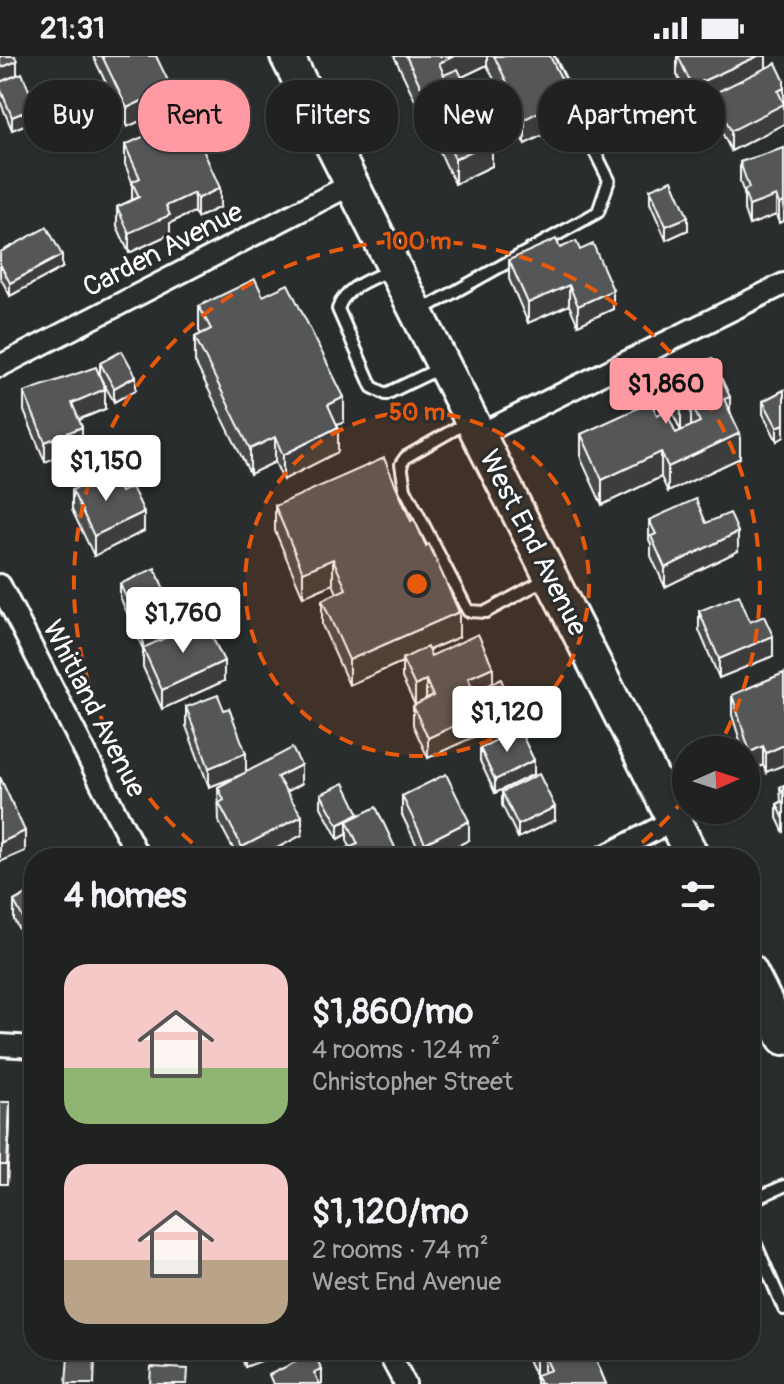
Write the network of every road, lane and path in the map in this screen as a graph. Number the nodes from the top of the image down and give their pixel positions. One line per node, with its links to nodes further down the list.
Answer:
1 (287, 56): 3 (main road, West End Avenue)
2 (547, 56): 6 (lane)
3 (352, 184): 4 (main road, West End Avenue); 7 (street, Carden Avenue)
4 (394, 268): 6 (main road, West End Avenue); 8 (lane)
5 (784, 284): 9 (street)
6 (417, 313): 8 (main road, West End Avenue)
7 (0, 366)
8 (444, 366): 9 (main road, West End Avenue)
9 (475, 427): 10 (main road, West End Avenue); 10 (lane)
10 (550, 576): 12 (main road, West End Avenue)
11 (0, 585): 15 (street, Whitland Avenue)
12 (672, 816)
13 (672, 821): 16 (street)
14 (676, 824): 17 (main road, West End Avenue)
15 (134, 848)
16 (620, 848)
17 (688, 848)
18 (760, 991): 19 (main road)
19 (784, 1038)
20 (0, 1045): 21 (street)
21 (24, 1046)
22 (784, 1186): 23 (lane)
23 (760, 1197)
24 (760, 1254): 25 (lane)
25 (784, 1309)
26 (392, 1360): 27 (street)
27 (405, 1384)

